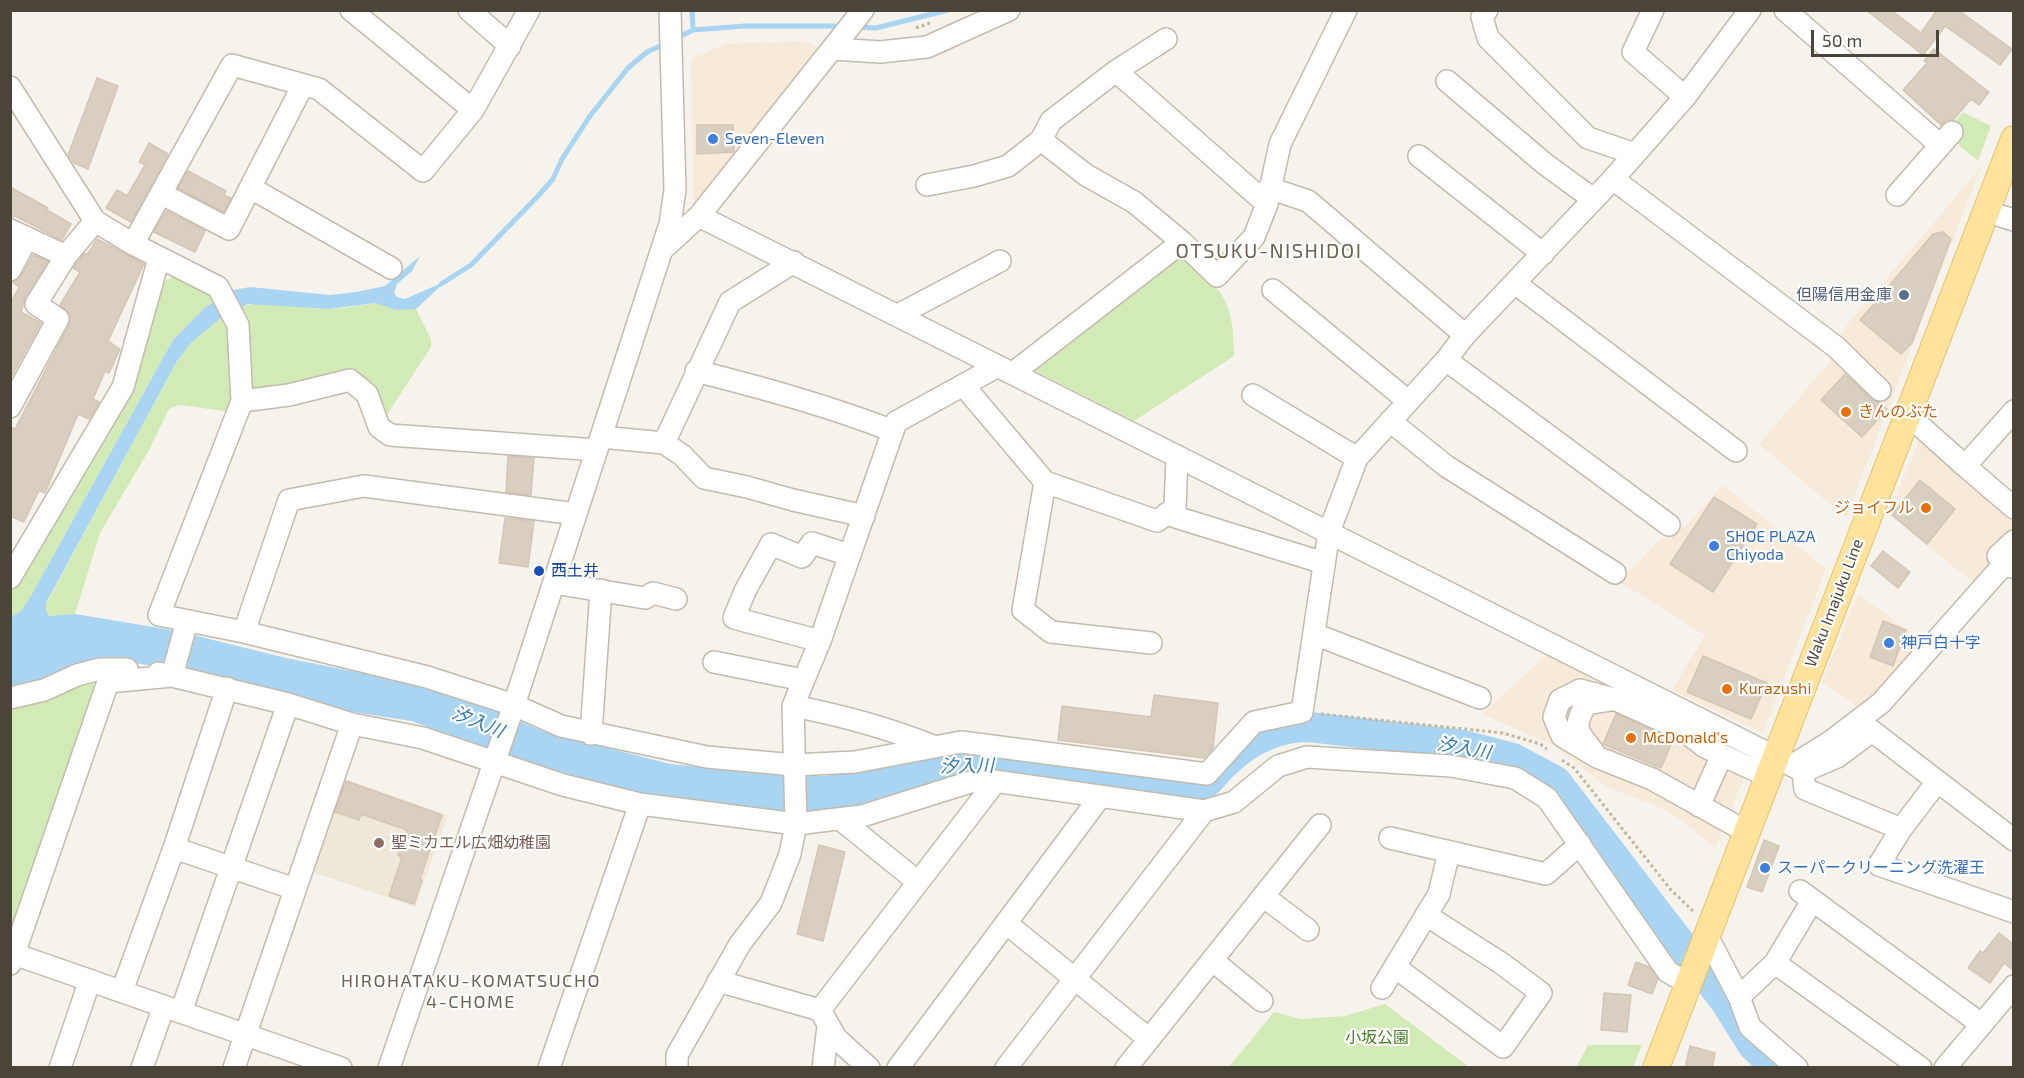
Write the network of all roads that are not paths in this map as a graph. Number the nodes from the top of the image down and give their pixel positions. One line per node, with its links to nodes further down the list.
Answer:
1 (351, 10): 20 (street)
2 (469, 10): 13 (street)
3 (529, 10): 13 (street)
4 (670, 10): 39 (street)
5 (863, 10): 14 (street)
6 (1009, 10): 14 (street)
7 (1346, 10): 30 (street)
8 (1487, 10): 23 (street)
9 (1653, 10): 19 (street)
10 (1750, 10): 19 (street)
11 (1785, 10): 29 (street)
12 (1166, 39): 15 (street)
13 (510, 46): 20 (street)
14 (833, 49): 33 (street)
15 (1116, 71): 22 (street); 30 (street)
16 (1447, 81): 31 (street)
17 (303, 85): 20 (street); 27 (street); 28 (street)
18 (10, 87): 35 (street)
19 (1685, 97): 23 (street)
20 (473, 110)
21 (2013, 139): 32 (main road, Waku Imajuku Line)
22 (1041, 140): 26 (street); 37 (street)
23 (1635, 154): 25 (street)
24 (1419, 156): 40 (street)
25 (1613, 179): 31 (street); 55 (street)
26 (927, 185)
27 (251, 188): 28 (street); 45 (street)
28 (162, 194): 38 (street)
29 (1897, 195)
30 (1268, 196): 37 (street); 50 (street)
31 (1593, 199): 40 (street)
32 (1985, 211): 34 (street); 61 (main road, Waku Imajuku Line)
33 (699, 216): 39 (street); 44 (street)
34 (2013, 220)
35 (96, 221): 38 (street); 41 (street)
36 (19, 234): 41 (street); 46 (street)
37 (1182, 242): 52 (street)
38 (133, 244): 42 (street)
39 (663, 248): 64 (street)
40 (1543, 254): 47 (street)
41 (66, 256): 59 (street)
42 (159, 258): 57 (street); 82 (street)
43 (1000, 261): 49 (street)
44 (794, 262): 49 (street); 53 (street)
45 (391, 268)
46 (10, 270)
47 (1516, 284): 50 (street); 66 (street)
48 (1273, 290): 58 (street)
49 (898, 315): 52 (street)
50 (1466, 335): 51 (street)
51 (1446, 360): 58 (street); 75 (street)
52 (1006, 369): 54 (street); 67 (street)
53 (696, 371): 63 (street); 65 (street)
54 (964, 386): 63 (street); 70 (street)
55 (1880, 390)
56 (1253, 395): 68 (street)
57 (242, 401): 64 (street); 86 (street)
58 (1408, 401): 62 (street)
59 (10, 407)
60 (2013, 411): 69 (street)
61 (1908, 415): 69 (street); 106 (main road, Waku Imajuku Line)
62 (1390, 421): 68 (street); 81 (street)
63 (893, 431): 74 (street)
64 (599, 443): 65 (street); 72 (street)
65 (664, 443): 74 (street)
66 (1736, 451)
67 (1177, 456): 73 (street); 76 (street)
68 (1357, 458): 76 (street)
69 (1965, 466): 71 (street)
70 (1044, 482): 73 (street); 90 (street)
71 (2013, 508)
72 (576, 514): 83 (street); 87 (street)
73 (1166, 514): 79 (street)
74 (864, 516): 78 (street)
75 (1669, 525)
76 (1329, 532): 79 (street); 106 (street)
77 (2013, 541): 80 (street)
78 (849, 555): 89 (street); 89 (street)
79 (1324, 563): 88 (street)
80 (2009, 566): 106 (street)
81 (1615, 573)
82 (10, 578)
83 (554, 583): 84 (street); 98 (street)
84 (601, 591): 85 (street); 101 (street)
85 (676, 599)
86 (187, 621): 87 (street); 92 (street)
87 (244, 632): 98 (street)
88 (1314, 634): 96 (street); 102 (street)
89 (820, 641): 93 (street)
90 (1151, 643)
91 (714, 662): 93 (street)
92 (172, 676): 94 (street); 95 (street); 132 (street)
93 (803, 680): 99 (street)
94 (227, 688): 97 (street); 121 (street)
95 (10, 698)
96 (1480, 698)
97 (288, 704): 100 (street); 123 (street)
98 (514, 705): 101 (street); 104 (street)
99 (793, 706): 102 (street); 105 (street)
100 (352, 724): 104 (street); 125 (street)
101 (591, 734): 105 (street)
102 (933, 746): 105 (street)
103 (1722, 755): 106 (street); 111 (street); 111 (street)
104 (495, 762): 110 (street); 154 (street)
105 (794, 765): 114 (street)
106 (1785, 767): 108 (street); 116 (street); 117 (main road, Waku Imajuku Line)
107 (996, 781): 109 (street); 113 (street); 124 (street)
108 (1937, 782): 116 (street); 119 (street)
109 (1100, 797): 112 (street); 129 (street)
110 (640, 804): 114 (street); 155 (street)
111 (1699, 806): 117 (street)
112 (1204, 811): 120 (street); 136 (street)
113 (840, 819): 114 (street); 124 (street)
114 (796, 824): 138 (street)
115 (1320, 825): 126 (street)
116 (1901, 829): 127 (street)
117 (1747, 832): 131 (main road, Waku Imajuku Line)
118 (1390, 838): 122 (street)
119 (2013, 840)
120 (1580, 844): 122 (street); 139 (street)
121 (174, 848): 123 (street); 142 (street)
122 (1449, 852): 128 (street)
123 (231, 867): 125 (street); 145 (street)
124 (918, 882): 146 (street)
125 (295, 889): 148 (street)
126 (1263, 897): 130 (street); 133 (street)
127 (2013, 912)
128 (1426, 915): 135 (street); 135 (street)
129 (1006, 923): 136 (street); 159 (street)
130 (1308, 930)
131 (1705, 942): 139 (main road, Waku Imajuku Line); 143 (street)
132 (12, 958): 137 (street)
133 (1212, 960): 144 (street); 149 (street)
134 (1774, 963): 143 (street); 147 (street); 164 (street)
135 (1395, 967): 141 (street)
136 (1075, 978): 149 (street); 160 (street)
137 (90, 980): 142 (street); 150 (street)
138 (718, 981): 146 (street); 156 (street)
139 (1688, 983): 162 (main road, Waku Imajuku Line)
140 (2013, 986): 147 (street)
141 (1382, 988)
142 (122, 991): 145 (street)
143 (1739, 997): 163 (street)
144 (1262, 1001)
145 (172, 1009): 148 (street); 151 (street)
146 (824, 1018): 157 (street); 158 (street)
147 (1981, 1024): 165 (street)
148 (246, 1034): 152 (street); 153 (street)
149 (1149, 1039): 161 (street)
150 (60, 1068)
151 (142, 1068)
152 (234, 1068)
153 (341, 1068)
154 (389, 1068)
155 (549, 1068)
156 (677, 1068)
157 (824, 1068)
158 (869, 1068)
159 (898, 1068)
160 (1006, 1068)
161 (1126, 1068)
162 (1656, 1068)
163 (1797, 1068)
164 (1921, 1068)
165 (1946, 1068)

